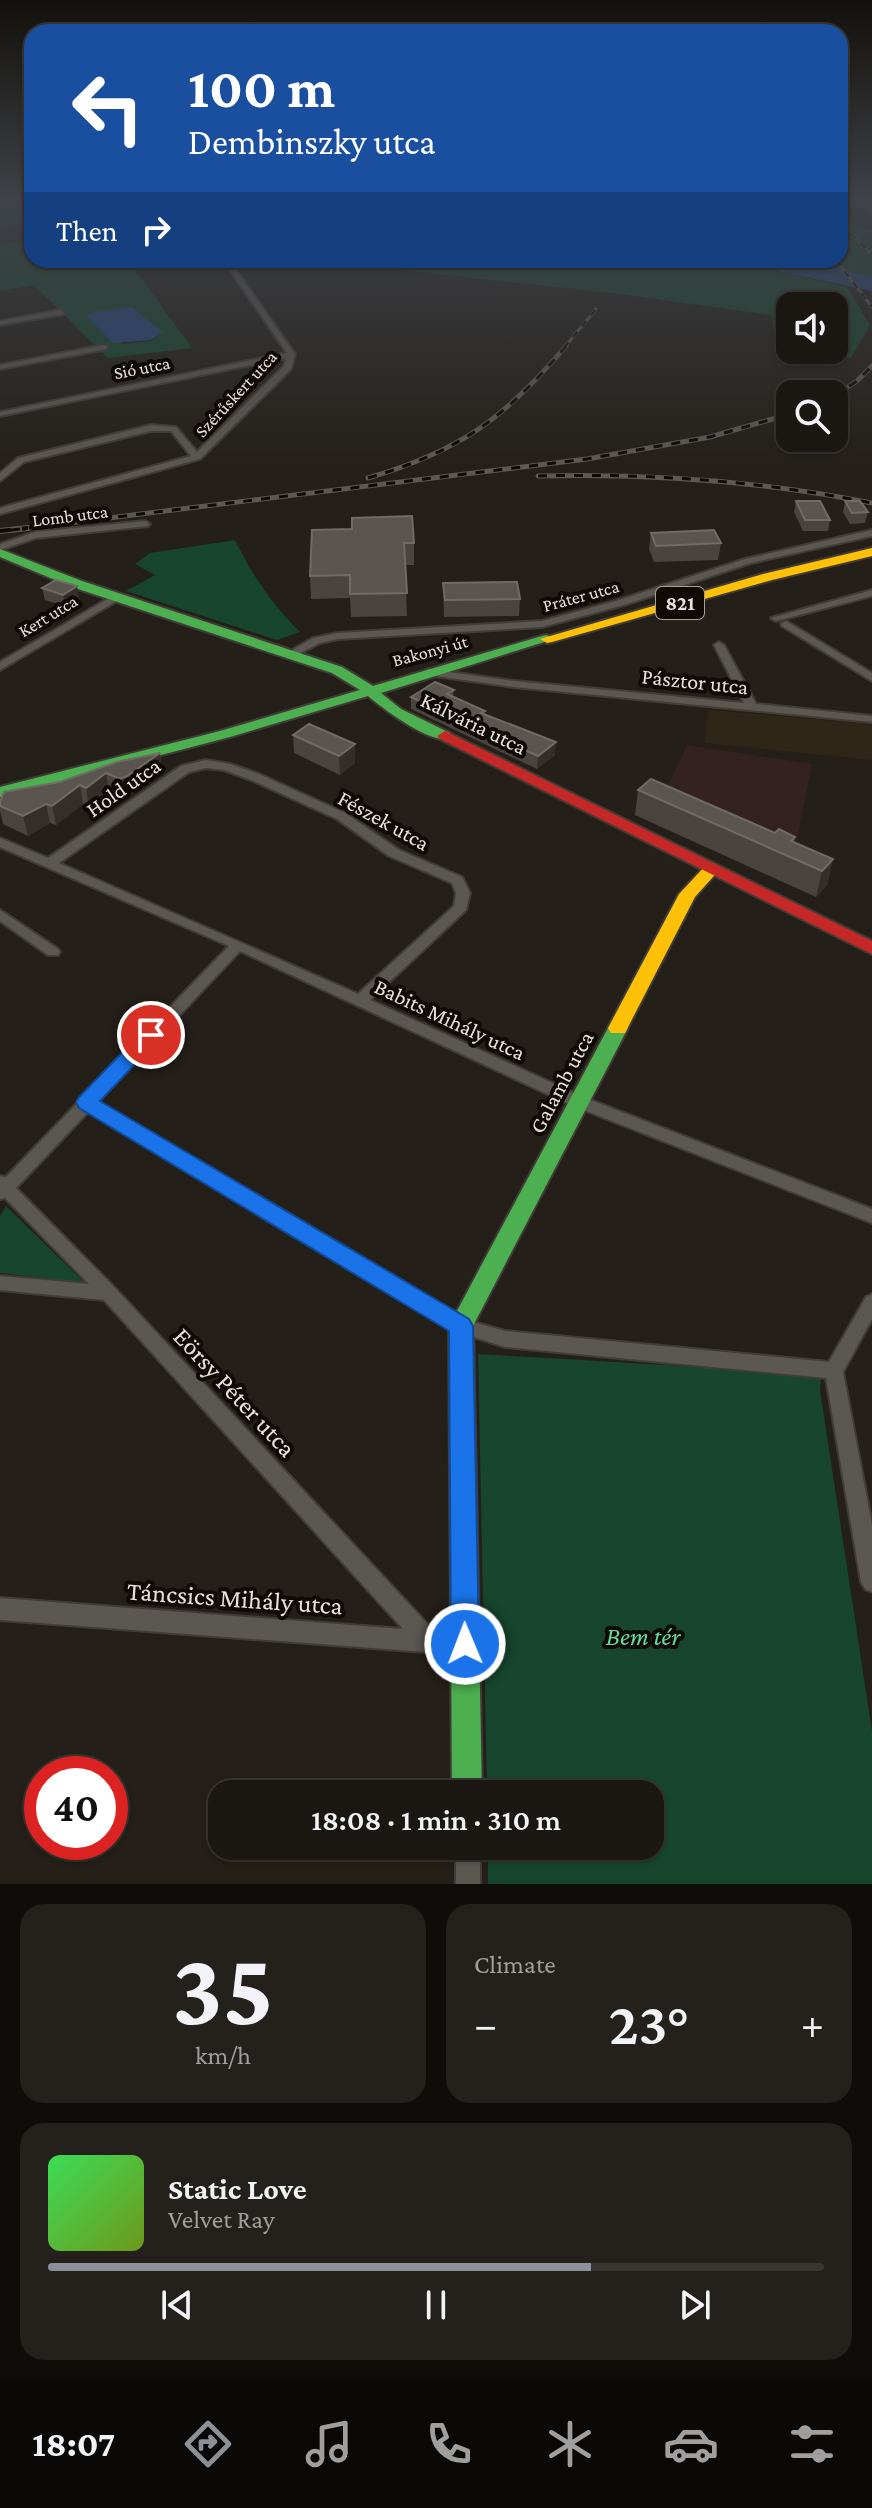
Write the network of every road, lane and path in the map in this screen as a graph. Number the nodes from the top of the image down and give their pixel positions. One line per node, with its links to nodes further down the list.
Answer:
1 (247, 291): 5 (street, Szérűskert utca)
2 (61, 312): 3 (street)
3 (0, 323)
4 (104, 347): 6 (street)
5 (290, 355): 7 (street, Sió utca); 8 (street, Szérűskert utca)
6 (0, 367)
7 (0, 414)
8 (197, 457): 9 (street); 10 (street, Szérűskert utca)
9 (0, 478)
10 (0, 511)
11 (145, 524): 13 (street, Lomb utca)
12 (872, 533): 19 (street, Práter utca)
13 (0, 547)
14 (872, 552): 20 (street, Bakonyi út / 821)
15 (0, 553): 17 (street, Kálvária utca)
16 (872, 593): 23 (street)
17 (116, 597): 19 (street, Kálvária utca); 21 (street, Kert utca)
18 (719, 645): 26 (street)
19 (292, 653): 25 (street, Kálvária utca)
20 (490, 656): 22 (street, Bakonyi út / 821); 24 (street)
21 (0, 667)
22 (427, 672): 24 (street, Pásztor utca); 25 (street, Bakonyi út / 821)
23 (872, 678)
24 (514, 684): 26 (street, Pásztor utca)
25 (369, 690): 29 (street, Bakonyi út / 821); 34 (street, Kálvária utca)
26 (752, 707): 27 (street, Pásztor utca)
27 (872, 719)
28 (226, 767): 33 (street, Hold utca); 39 (street, Fészek utca)
29 (0, 792)
30 (0, 842): 31 (street, Babits Mihály utca)
31 (15, 849): 32 (street); 33 (street, Babits Mihály utca)
32 (0, 854)
33 (50, 863): 36 (street, Babits Mihály utca)
34 (713, 868): 37 (street, Kálvária utca); 40 (street, Galamb utca)
35 (0, 914): 38 (street)
36 (238, 945): 39 (street, Babits Mihály utca); 41 (street)
37 (872, 948)
38 (53, 952)
39 (359, 1001): 40 (street, Babits Mihály utca)
40 (577, 1101): 43 (street, Babits Mihály utca); 47 (street, Galamb utca)
41 (86, 1102): 42 (street); 47 (street)
42 (2, 1188): 45 (street, Eörsy Péter utca)
43 (872, 1216)
44 (0, 1283): 45 (street)
45 (109, 1293): 51 (street, Eörsy Péter utca)
46 (872, 1302): 48 (street)
47 (461, 1326): 48 (street); 52 (street)
48 (834, 1371): 49 (street)
49 (872, 1582)
50 (0, 1609): 51 (street, Táncsics Mihály utca)
51 (429, 1641): 52 (street, Táncsics Mihály utca)
52 (465, 1644): 53 (street)
53 (467, 1780)
54 (468, 1860): 55 (street)
55 (468, 1884)

